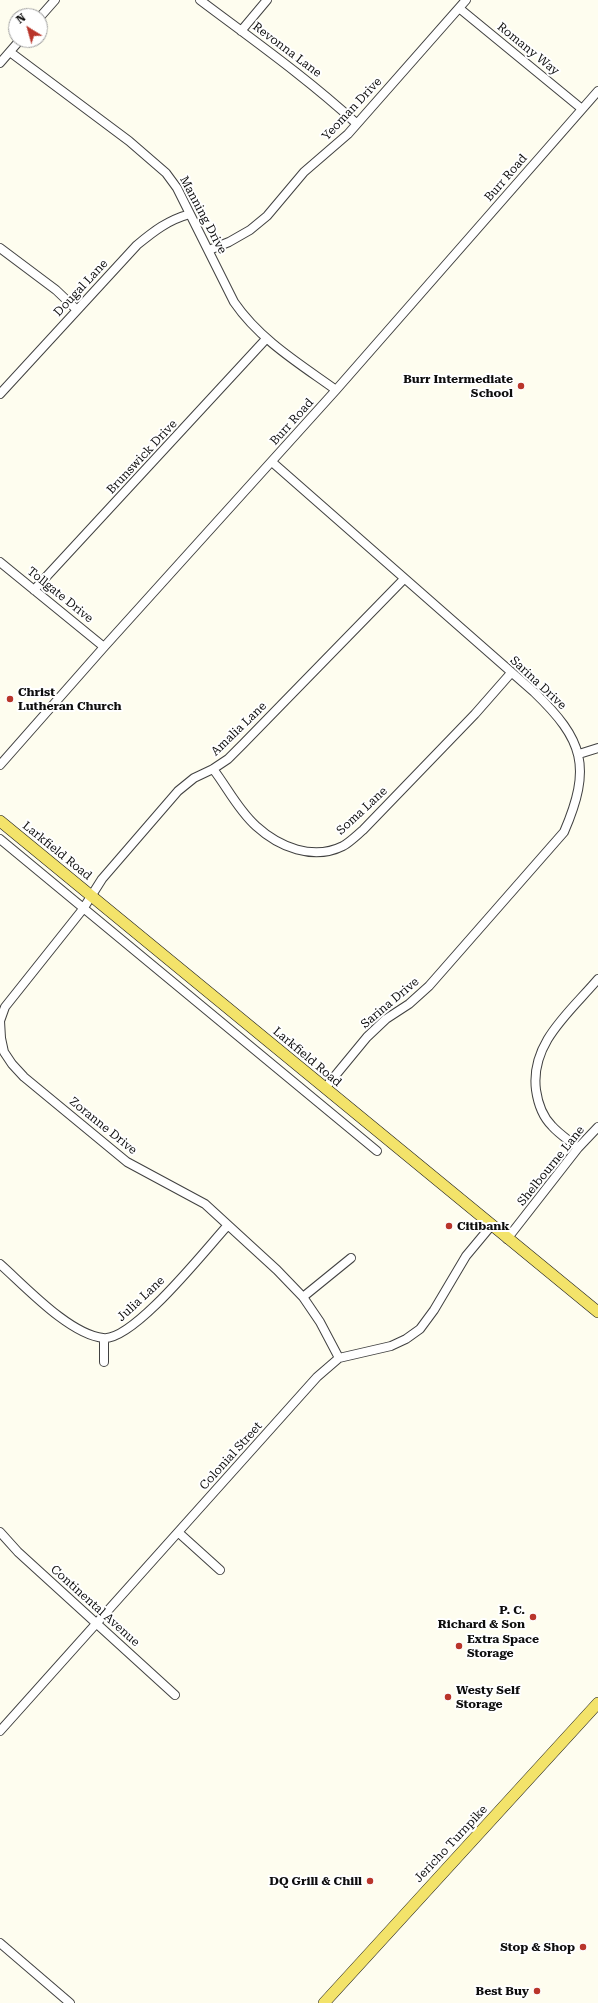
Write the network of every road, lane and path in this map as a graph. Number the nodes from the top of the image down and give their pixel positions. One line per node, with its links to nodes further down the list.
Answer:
1 (54, 0): 5 (street)
2 (200, 0): 7 (street, Revonna Lane)
3 (267, 0): 7 (street)
4 (466, 0): 6 (street, Yeoman Drive)
5 (47, 8)
6 (459, 8): 12 (street, Romany Way); 13 (street, Yeoman Drive)
7 (241, 30): 13 (street, Revonna Lane)
8 (13, 48): 9 (street)
9 (10, 52): 10 (street); 14 (street, Manning Drive)
10 (0, 63)
11 (598, 90): 12 (street, Burr Road)
12 (582, 109): 19 (street, Burr Road)
13 (356, 123): 16 (street, Yeoman Drive)
14 (190, 214): 16 (street, Manning Drive); 17 (street, Dougal Lane)
15 (0, 248): 17 (street)
16 (209, 250): 18 (street, Manning Drive)
17 (77, 310): 20 (street, Dougal Lane)
18 (266, 339): 19 (street, Manning Drive); 24 (street, Brunswick Drive)
19 (336, 390): 21 (street, Burr Road)
20 (0, 394)
21 (272, 462): 23 (street, Sarina Drive); 25 (street, Burr Road)
22 (0, 562): 24 (street, Tollgate Drive)
23 (404, 579): 26 (street, Sarina Drive); 30 (street, Amalia Lane)
24 (34, 590): 25 (street, Tollgate Drive)
25 (104, 647): 29 (street, Burr Road)
26 (512, 673): 28 (street, Sarina Drive); 30 (street, Soma Lane)
27 (598, 748): 28 (street)
28 (579, 754): 36 (street, Sarina Drive)
29 (0, 765)
30 (214, 769): 33 (street, Amalia Lane)
31 (0, 821): 33 (main road, Larkfield Road)
32 (0, 839): 34 (street)
33 (92, 896): 34 (street, Zoranne Drive); 36 (main road, Larkfield Road)
34 (83, 909): 39 (street); 40 (street, Zoranne Drive)
35 (598, 979): 38 (street)
36 (324, 1088): 41 (main road, Larkfield Road)
37 (598, 1127): 38 (street, Shelbourne Lane)
38 (578, 1148): 42 (street, Shelbourne Lane)
39 (377, 1151)
40 (228, 1225): 45 (street, Zoranne Drive); 47 (street, Julia Lane)
41 (491, 1226): 42 (main road, Larkfield Road); 48 (street, Colonial Street)
42 (507, 1239): 46 (main road, Larkfield Road)
43 (352, 1258): 45 (street)
44 (0, 1264): 47 (street)
45 (303, 1297): 48 (street, Zoranne Drive)
46 (598, 1312)
47 (104, 1338): 49 (street)
48 (339, 1358): 51 (street, Colonial Street)
49 (104, 1362)
50 (0, 1532): 53 (street, Continental Avenue)
51 (179, 1533): 52 (street); 53 (street, Colonial Street)
52 (220, 1570)
53 (96, 1624): 54 (street, Continental Avenue); 56 (street, Colonial Street)
54 (175, 1695)
55 (598, 1703): 59 (main road, Jericho Turnpike)
56 (0, 1731)
57 (0, 1943): 58 (street)
58 (70, 2003)
59 (324, 2003)

